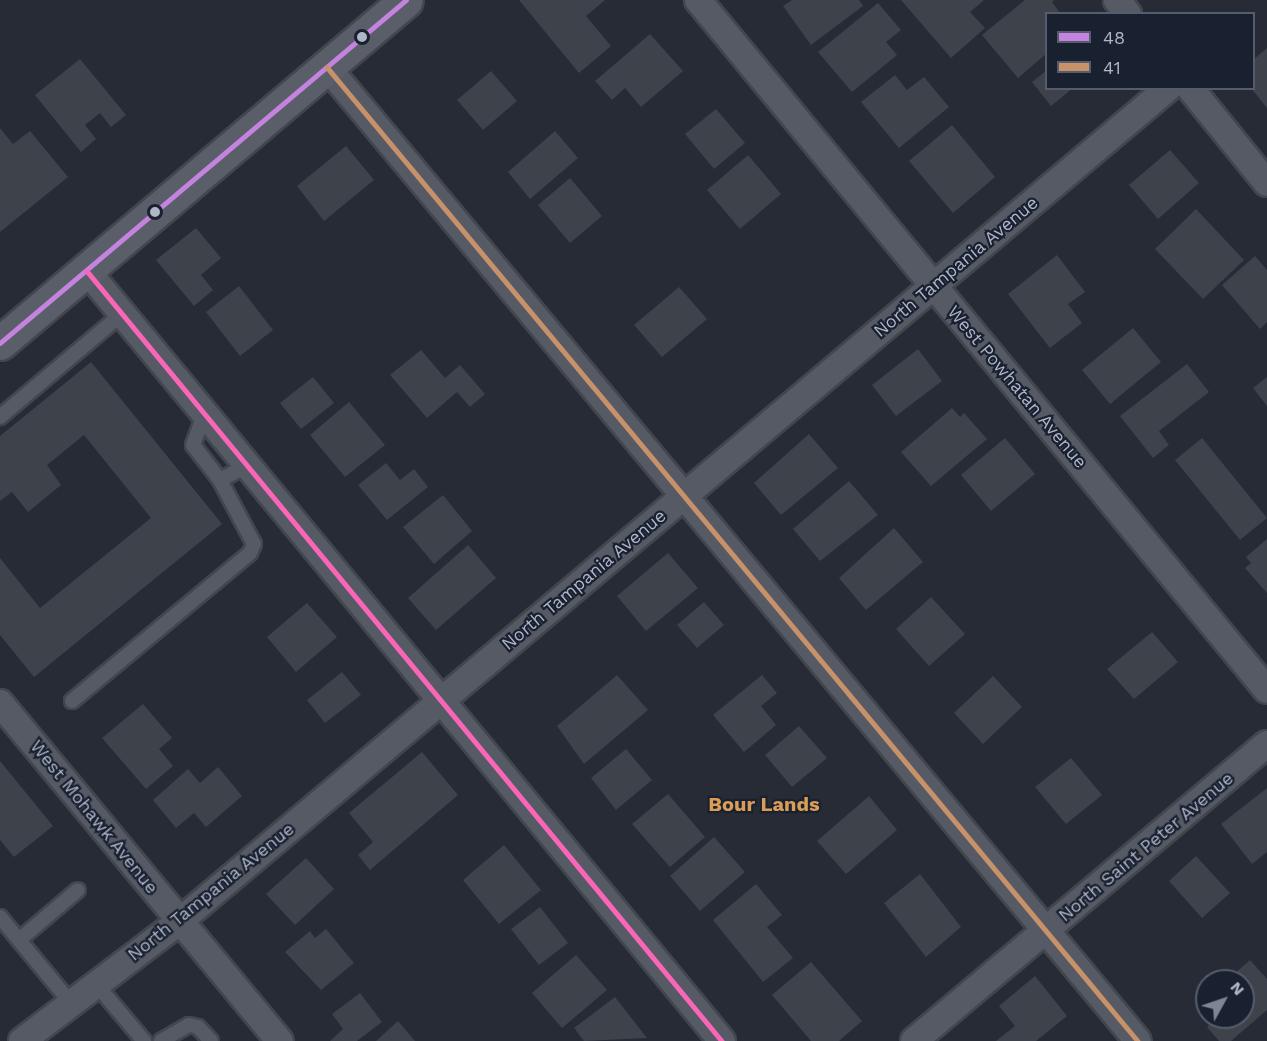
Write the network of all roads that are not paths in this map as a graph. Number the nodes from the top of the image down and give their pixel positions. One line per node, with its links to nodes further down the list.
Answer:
1 (406, 0): 5 (street)
2 (698, 0): 10 (street, West Powhatan Avenue)
3 (1117, 0): 4 (street)
4 (1126, 12)
5 (327, 67): 9 (street); 17 (street)
6 (1166, 90): 10 (street, North Tampania Avenue)
7 (1192, 90): 8 (street)
8 (1267, 183)
9 (87, 271): 11 (street); 12 (street)
10 (933, 286): 17 (street, North Tampania Avenue); 18 (street, West Powhatan Avenue)
11 (122, 314): 13 (street); 14 (lane)
12 (4, 333)
13 (204, 414): 15 (street); 16 (lane)
14 (0, 417)
15 (246, 466): 16 (lane); 20 (street)
16 (220, 480): 19 (lane)
17 (686, 495): 20 (street, North Tampania Avenue); 26 (street)
18 (1267, 690)
19 (72, 701)
20 (439, 702): 24 (street, North Tampania Avenue); 35 (street)
21 (0, 703): 24 (street, West Mohawk Avenue)
22 (1267, 744): 26 (street, North Saint Peter Avenue)
23 (78, 890): 27 (lane)
24 (180, 921): 28 (street, North Tampania Avenue); 34 (street, West Mohawk Avenue)
25 (3, 926): 27 (lane)
26 (1047, 931): 36 (street, North Saint Peter Avenue); 37 (street)
27 (19, 940): 29 (lane)
28 (96, 984): 29 (street, North Tampania Avenue); 31 (lane)
29 (71, 1003): 30 (street, North Tampania Avenue)
30 (22, 1041)
31 (144, 1041)
32 (161, 1041): 33 (lane)
33 (211, 1041)
34 (280, 1041)
35 (722, 1041)
36 (914, 1041)
37 (1138, 1041)

